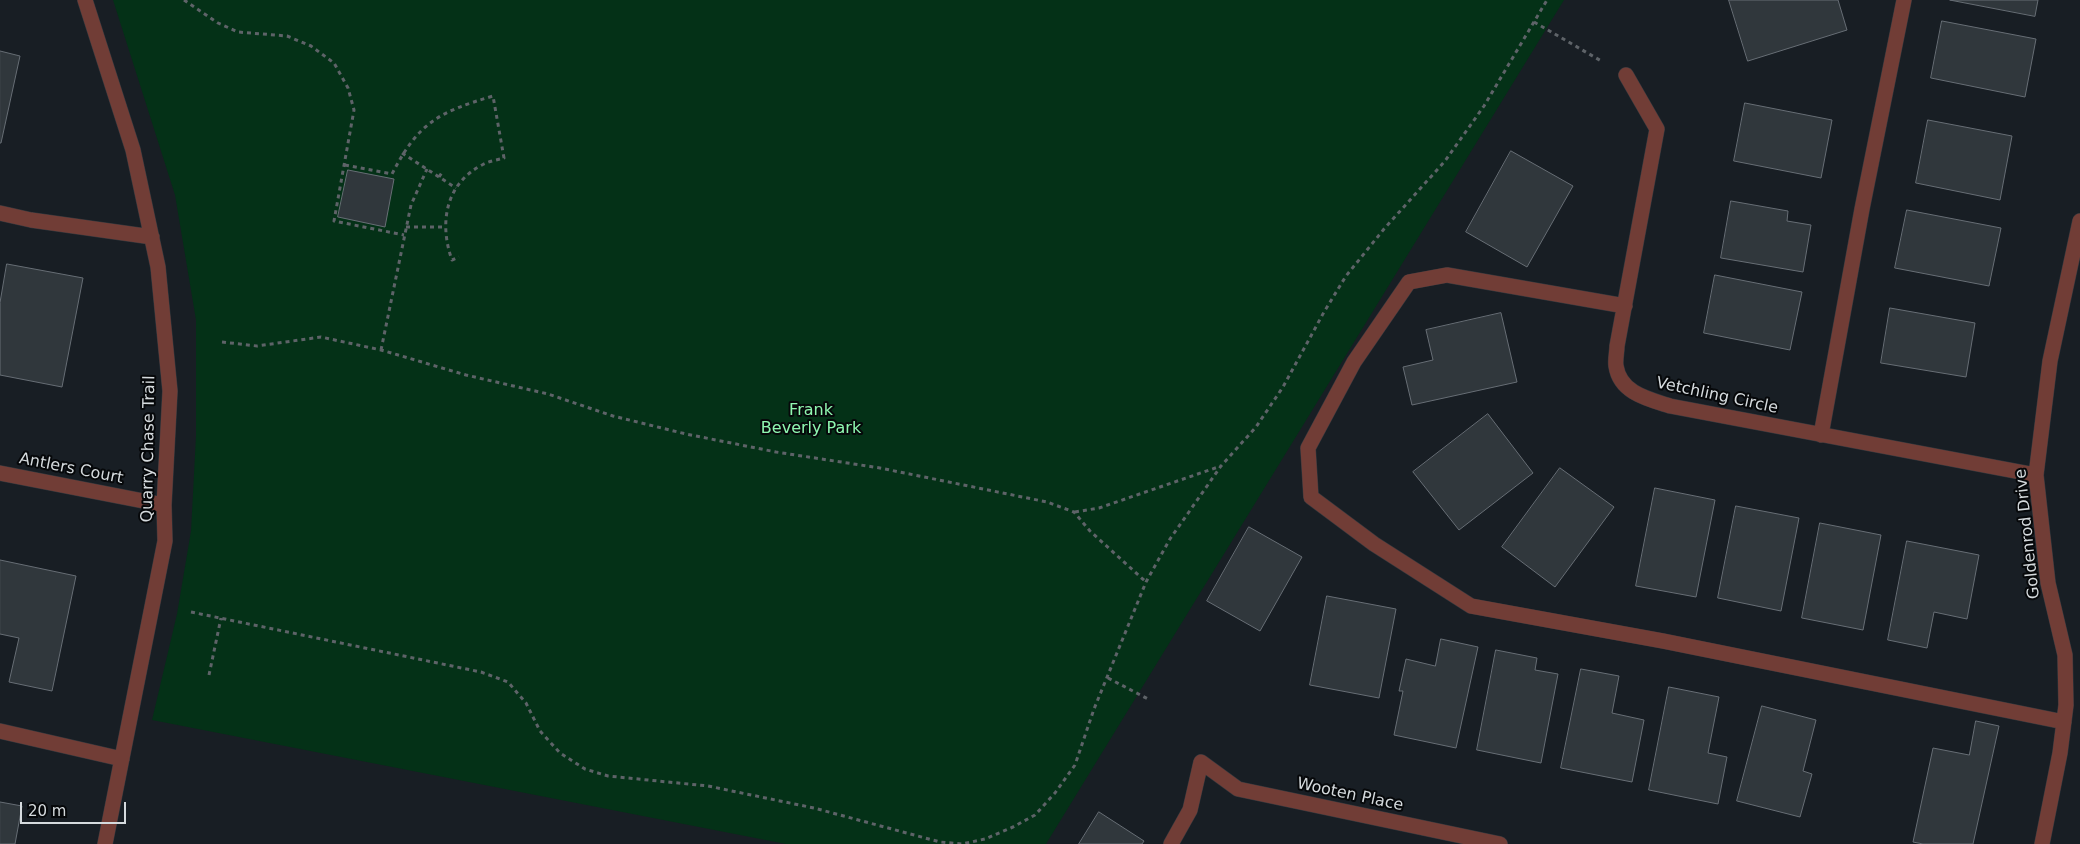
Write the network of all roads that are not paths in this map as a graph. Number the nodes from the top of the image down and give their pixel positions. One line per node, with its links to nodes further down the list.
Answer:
1 (85, 0): 6 (street, Quarry Chase Trail)
2 (1904, 0): 8 (street)
3 (1626, 75): 7 (street, Vetchling Circle)
4 (0, 213): 6 (street)
5 (2080, 221): 10 (street, Goldenrod Drive)
6 (152, 237): 11 (street, Quarry Chase Trail)
7 (1625, 306): 8 (street, Vetchling Circle); 12 (street)
8 (1821, 435): 10 (street, Vetchling Circle)
9 (0, 473): 11 (street, Antlers Court)
10 (2036, 475): 12 (street, Goldenrod Drive)
11 (164, 505): 14 (street, Quarry Chase Trail)
12 (2064, 722): 18 (street, Goldenrod Drive)
13 (0, 731): 14 (street)
14 (122, 759): 15 (street, Quarry Chase Trail)
15 (105, 844)
16 (1170, 844): 17 (street, Wooten Place)
17 (1500, 844)
18 (2042, 844)

